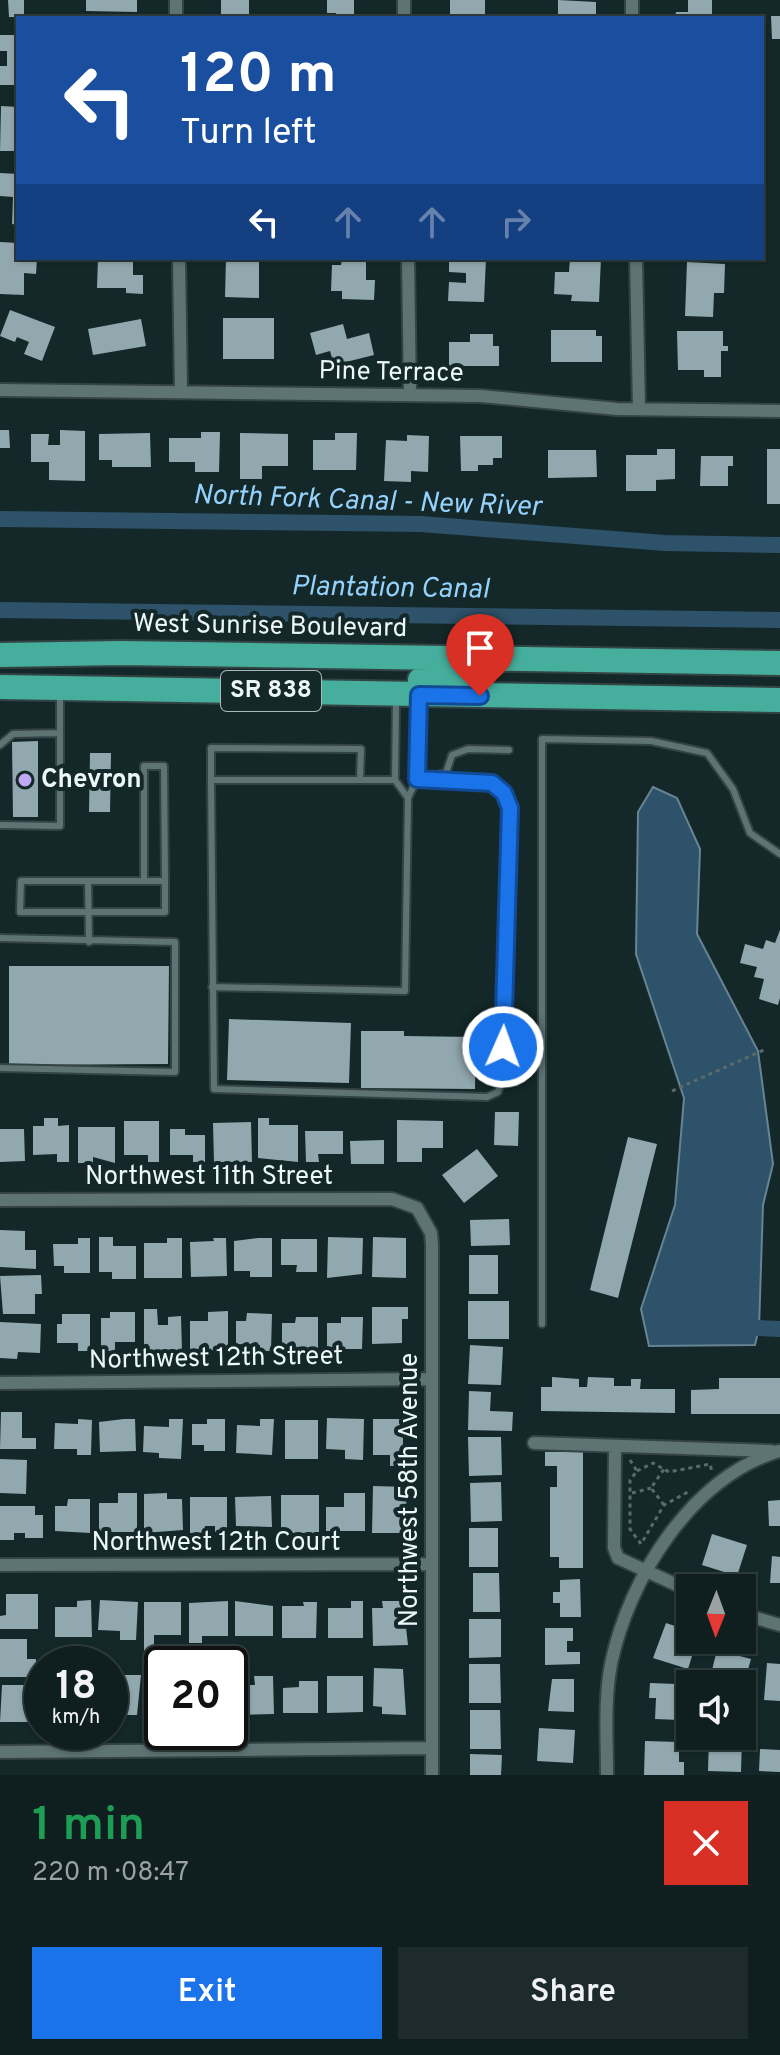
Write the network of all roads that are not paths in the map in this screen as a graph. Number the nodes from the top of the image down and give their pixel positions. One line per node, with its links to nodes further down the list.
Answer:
1 (179, 260): 5 (street)
2 (408, 260): 6 (street)
3 (636, 260): 7 (street)
4 (0, 390): 5 (street, Pine Terrace)
5 (181, 392): 6 (street, Pine Terrace)
6 (410, 395): 7 (street, Pine Terrace)
7 (639, 408): 8 (street, Pine Terrace)
8 (780, 411)
9 (0, 655): 10 (highway, West Sunrise Boulevard / SR 838)
10 (510, 658): 11 (highway, West Sunrise Boulevard / SR 838); 15 (highway)
11 (780, 663)
12 (0, 687): 14 (highway, SR 838)
13 (780, 687): 17 (highway)
14 (60, 688): 15 (highway, SR 838); 18 (lane)
15 (408, 694): 17 (highway, SR 838); 22 (lane); 25 (lane)
16 (780, 700): 17 (highway, SR 838)
17 (683, 701)
18 (60, 733): 19 (lane); 27 (lane)
19 (0, 745)
20 (509, 750): 21 (lane)
21 (432, 778): 22 (lane); 35 (lane)
22 (417, 779): 26 (lane)
23 (211, 780): 24 (lane); 24 (lane); 35 (lane)
24 (360, 780): 25 (lane)
25 (395, 780): 26 (lane)
26 (408, 798): 35 (lane)
27 (0, 825)
28 (780, 854): 39 (lane)
29 (88, 881): 30 (lane); 32 (lane); 32 (lane)
30 (144, 881): 31 (lane); 31 (lane)
31 (165, 881): 32 (lane)
32 (88, 913): 34 (lane)
33 (0, 938): 34 (lane)
34 (89, 942): 36 (lane)
35 (212, 987)
36 (0, 1068)
37 (0, 1200): 38 (street, Northwest 11th Street)
38 (417, 1208): 40 (street, Northwest 58th Avenue)
39 (542, 1324)
40 (432, 1379): 41 (street, Northwest 12th Street); 45 (street, Northwest 58th Avenue)
41 (0, 1383)
42 (534, 1443): 43 (street)
43 (615, 1447): 44 (street); 47 (street)
44 (780, 1451): 47 (street)
45 (432, 1564): 46 (street, Northwest 12th Court); 51 (street, Northwest 58th Avenue)
46 (0, 1565)
47 (647, 1569): 48 (street); 54 (street)
48 (676, 1584)
49 (756, 1618): 50 (street)
50 (780, 1625)
51 (432, 1748): 52 (street); 53 (street, Northwest 58th Avenue)
52 (0, 1752)
53 (432, 1775)
54 (607, 1775)

